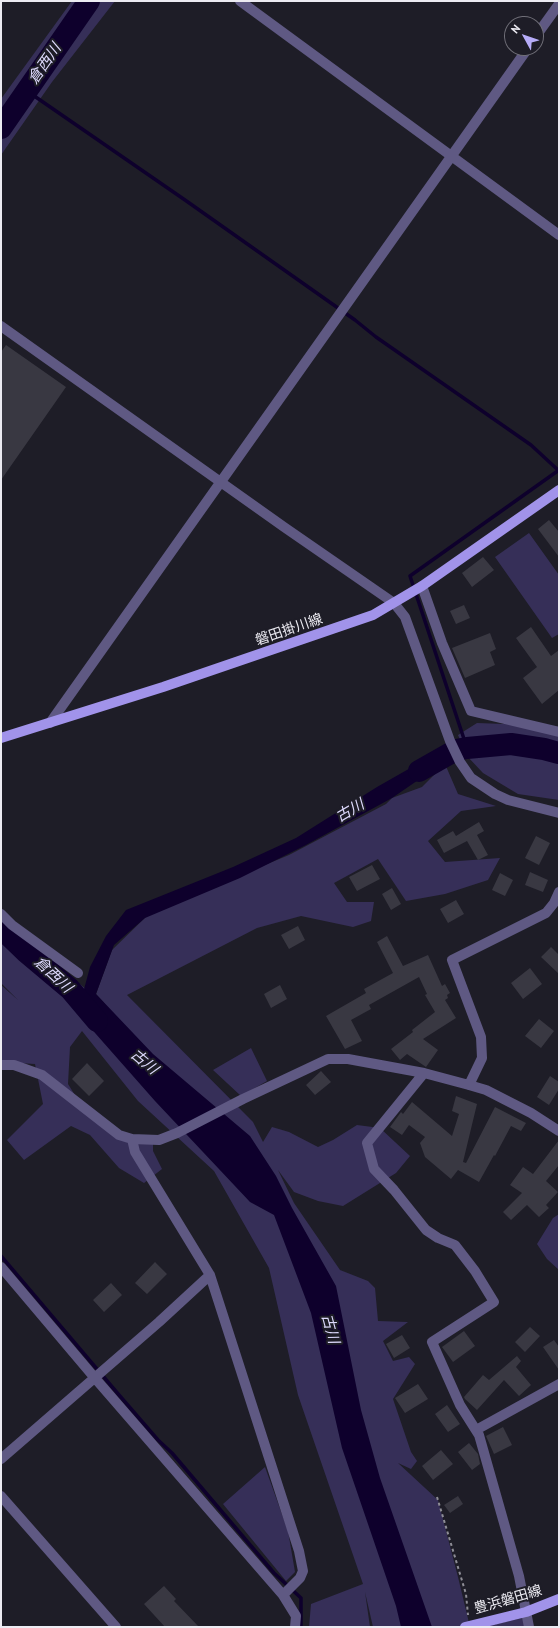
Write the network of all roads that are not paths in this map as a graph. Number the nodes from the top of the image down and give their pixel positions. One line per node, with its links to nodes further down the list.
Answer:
1 (240, 1): 5 (street)
2 (559, 4): 3 (street)
3 (544, 25)
4 (522, 56): 5 (street)
5 (451, 156): 6 (street); 8 (street)
6 (559, 235)
7 (1, 326): 8 (street)
8 (220, 481): 11 (street); 12 (street)
9 (559, 490): 10 (main road, 磐田掛川線)
10 (422, 586): 11 (main road, 磐田掛川線); 13 (street)
11 (394, 603): 12 (main road, 磐田掛川線); 15 (street)
12 (50, 723): 14 (main road, 磐田掛川線)
13 (559, 732)
14 (1, 738)
15 (559, 813)
16 (559, 892): 21 (street)
17 (1, 914): 18 (street)
18 (78, 973)
19 (1, 1065): 23 (street)
20 (424, 1073): 21 (street); 23 (street); 28 (street)
21 (470, 1085): 22 (street)
22 (559, 1130)
23 (132, 1139): 25 (street)
24 (1, 1267): 26 (street)
25 (210, 1275): 26 (street); 31 (street)
26 (94, 1377): 29 (street); 31 (street)
27 (559, 1384): 28 (street)
28 (476, 1430): 33 (street)
29 (1, 1459)
30 (1, 1496): 34 (street)
31 (283, 1595): 35 (street)
32 (559, 1599): 33 (main road, 豊浜磐田線)
33 (526, 1612): 36 (main road, 豊浜磐田線); 37 (street)
34 (116, 1627)
35 (294, 1627)
36 (468, 1627)
37 (529, 1627)

